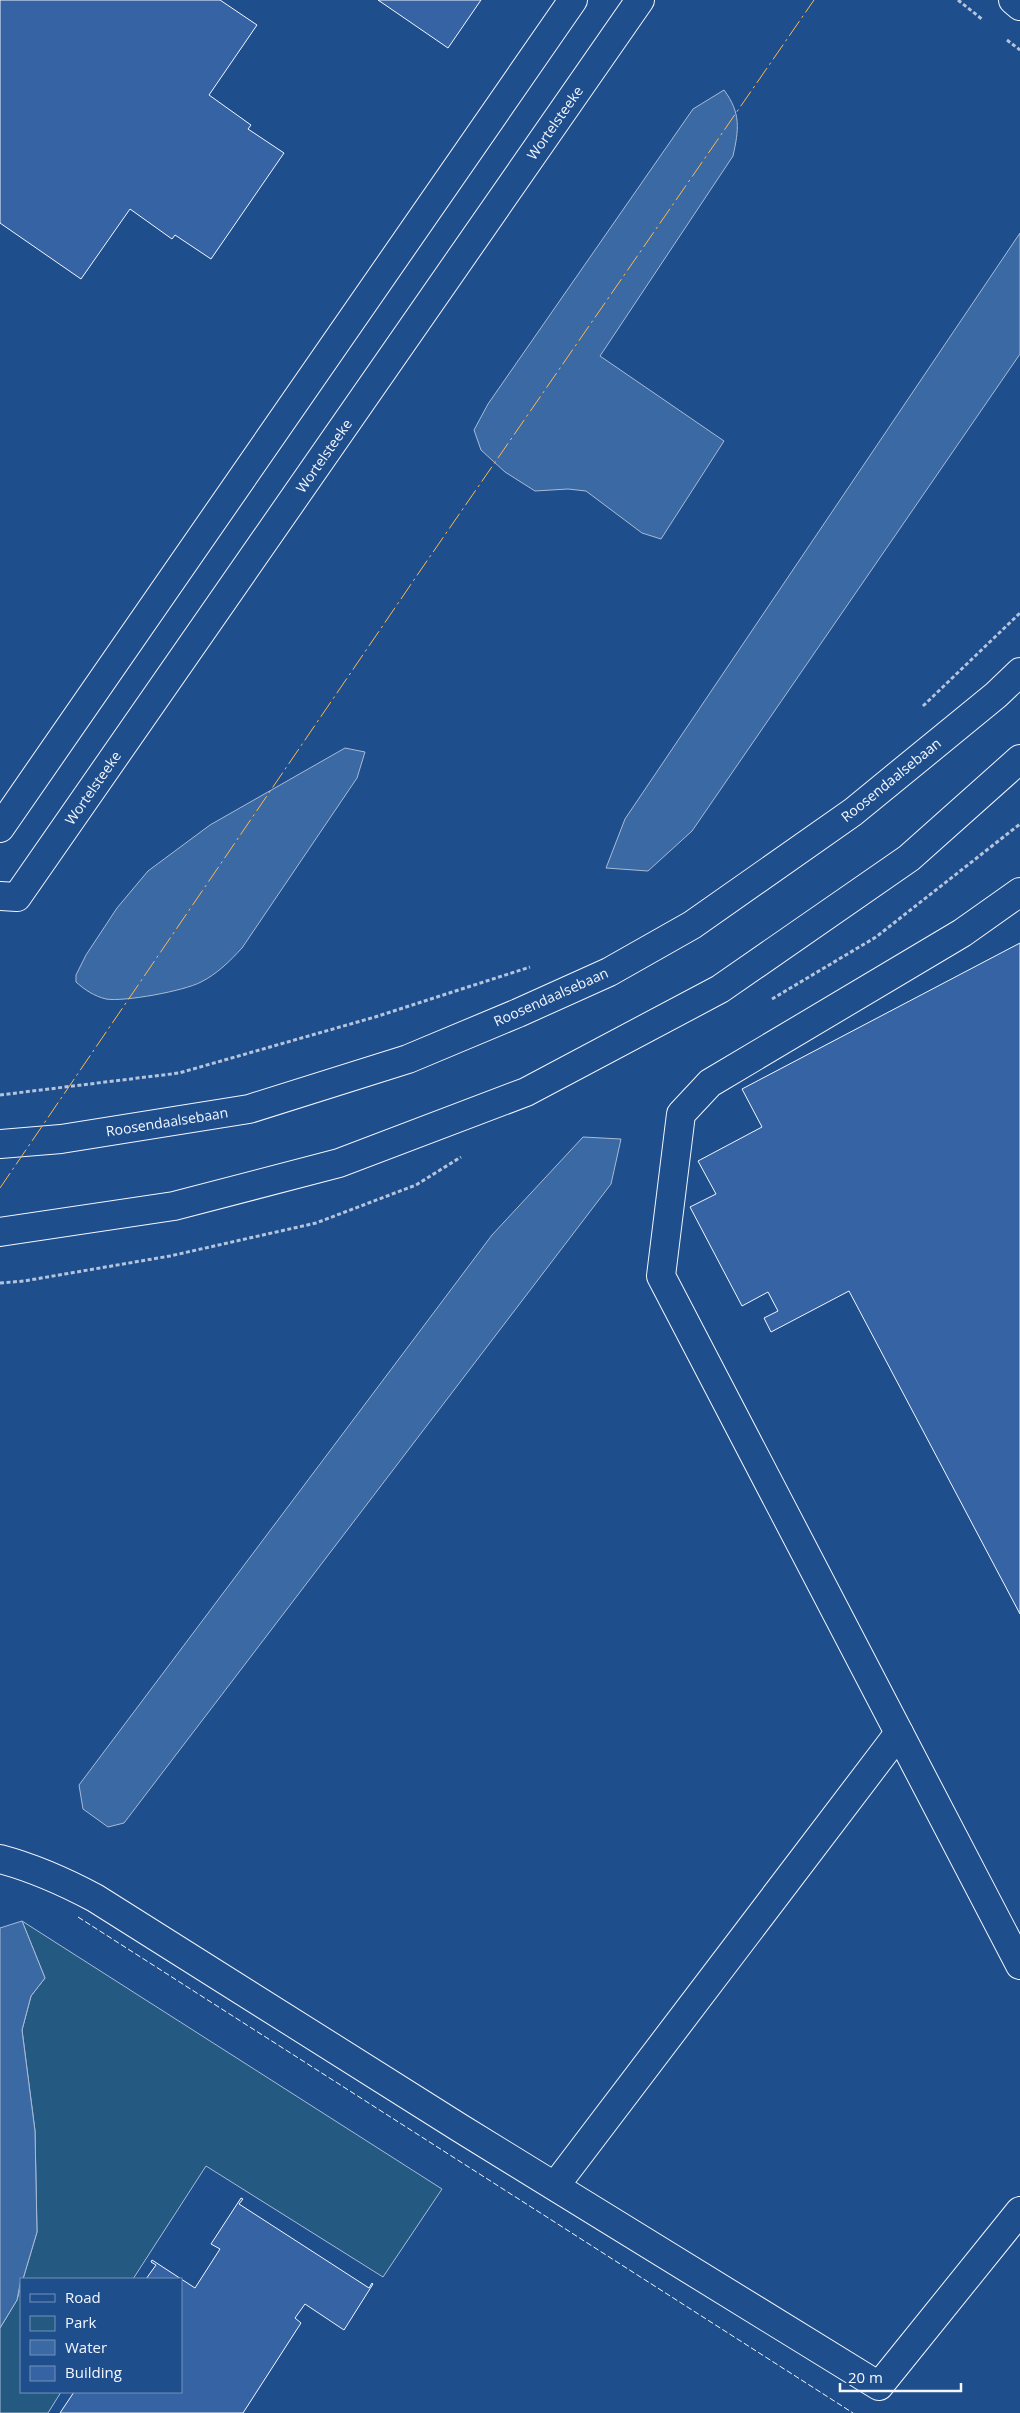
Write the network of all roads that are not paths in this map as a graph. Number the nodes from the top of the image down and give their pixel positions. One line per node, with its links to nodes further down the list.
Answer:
1 (572, 0): 7 (street)
2 (640, 0): 9 (street, Wortelsteeke)
3 (1013, 0): 4 (street)
4 (1020, 6)
5 (1020, 672): 10 (street, Roosendaalsebaan)
6 (1020, 760): 11 (street)
7 (0, 828)
8 (1020, 892): 12 (street)
9 (0, 896)
10 (0, 1144)
11 (0, 1232)
12 (899, 1733): 14 (street); 15 (street)
13 (0, 1859): 15 (street)
14 (1020, 1965)
15 (555, 2186): 16 (street)
16 (1020, 2211)

